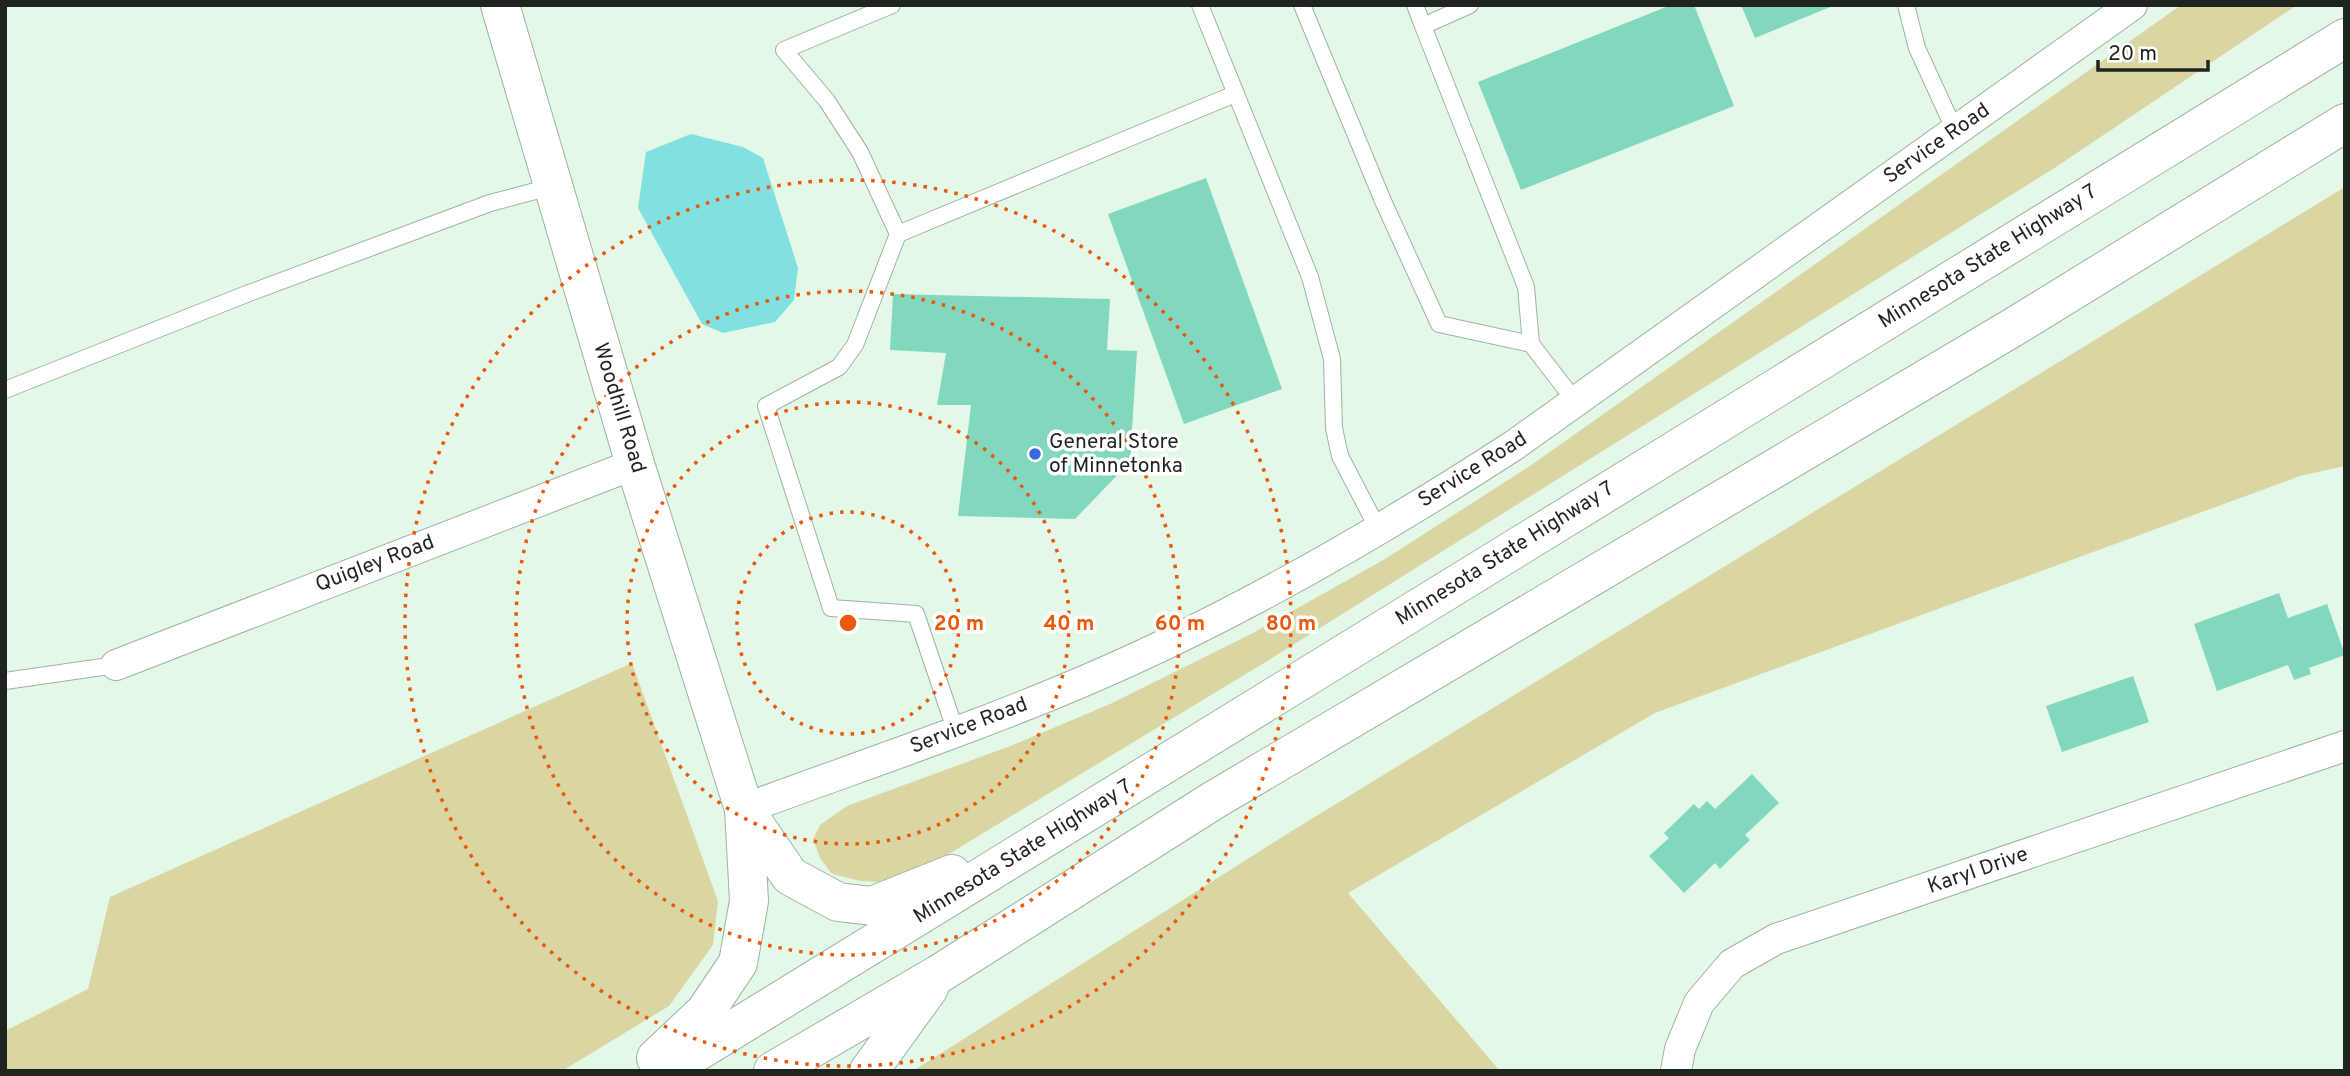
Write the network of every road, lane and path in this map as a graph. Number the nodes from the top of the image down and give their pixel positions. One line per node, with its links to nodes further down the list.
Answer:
1 (500, 5): 14 (main road, Woodhill Road)
2 (892, 5): 15 (lane)
3 (1200, 5): 11 (lane)
4 (1302, 5): 16 (lane)
5 (1415, 5): 9 (lane)
6 (1470, 5): 9 (lane)
7 (1906, 5): 13 (lane)
8 (2132, 5): 13 (street, Service Road)
9 (1423, 26): 16 (lane)
10 (2345, 38): 26 (main road, Minnesota State Highway 7)
11 (1235, 94): 15 (lane); 20 (lane)
12 (2345, 123): 27 (main road)
13 (1955, 131): 18 (street, Service Road)
14 (554, 186): 17 (lane); 19 (main road, Woodhill Road)
15 (898, 234): 23 (lane)
16 (1531, 344): 18 (lane)
17 (5, 390)
18 (1575, 401): 20 (street, Service Road)
19 (635, 464): 21 (street, Quigley Road); 25 (main road, Woodhill Road)
20 (1378, 529): 23 (street, Service Road)
21 (116, 665): 22 (lane)
22 (5, 681)
23 (956, 732): 25 (street, Service Road)
24 (2345, 746): 32 (street, Karyl Drive)
25 (744, 808): 26 (main road); 28 (main road)
26 (1063, 827): 29 (main road, Minnesota State Highway 7)
27 (939, 974): 30 (main road); 31 (main road)
28 (642, 1071)
29 (666, 1071)
30 (774, 1071)
31 (869, 1071)
32 (1676, 1071)

